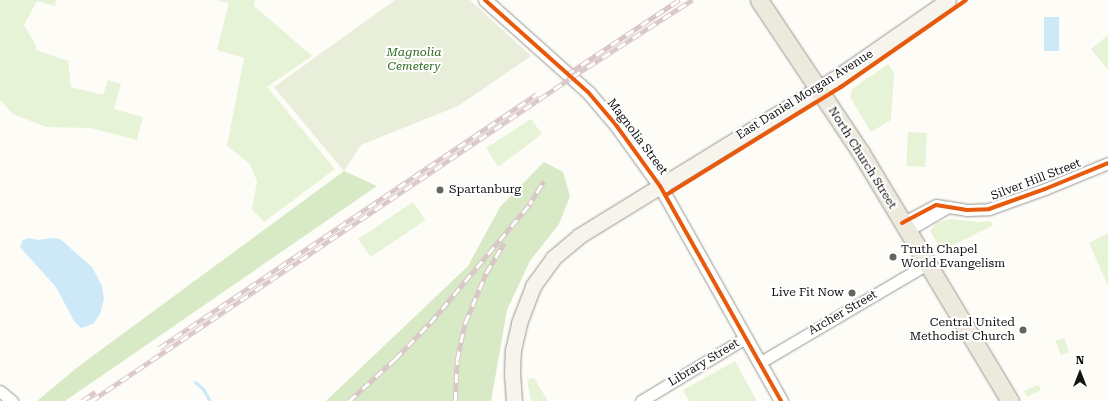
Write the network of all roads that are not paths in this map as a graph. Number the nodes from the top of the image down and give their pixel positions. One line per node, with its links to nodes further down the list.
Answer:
1 (485, 0): 6 (street, Magnolia Street)
2 (759, 0): 4 (main road, North Church Street)
3 (948, 0): 4 (main road, East Daniel Morgan Avenue)
4 (819, 88): 6 (main road, East Daniel Morgan Avenue); 8 (main road, North Church Street)
5 (1108, 163): 7 (street, Silver Hill Street)
6 (660, 186): 10 (street, Magnolia Street); 14 (main road, East Daniel Morgan Avenue)
7 (948, 207): 8 (street); 8 (street, Silver Hill Street)
8 (905, 227): 9 (main road, North Church Street)
9 (927, 264): 11 (street, Archer Street); 17 (main road, North Church Street)
10 (745, 338): 11 (street, Magnolia Street); 15 (street, Library Street)
11 (759, 363): 16 (street, Magnolia Street)
12 (0, 391): 13 (street)
13 (12, 401)
14 (514, 401)
15 (641, 401)
16 (781, 401)
17 (1010, 401)

